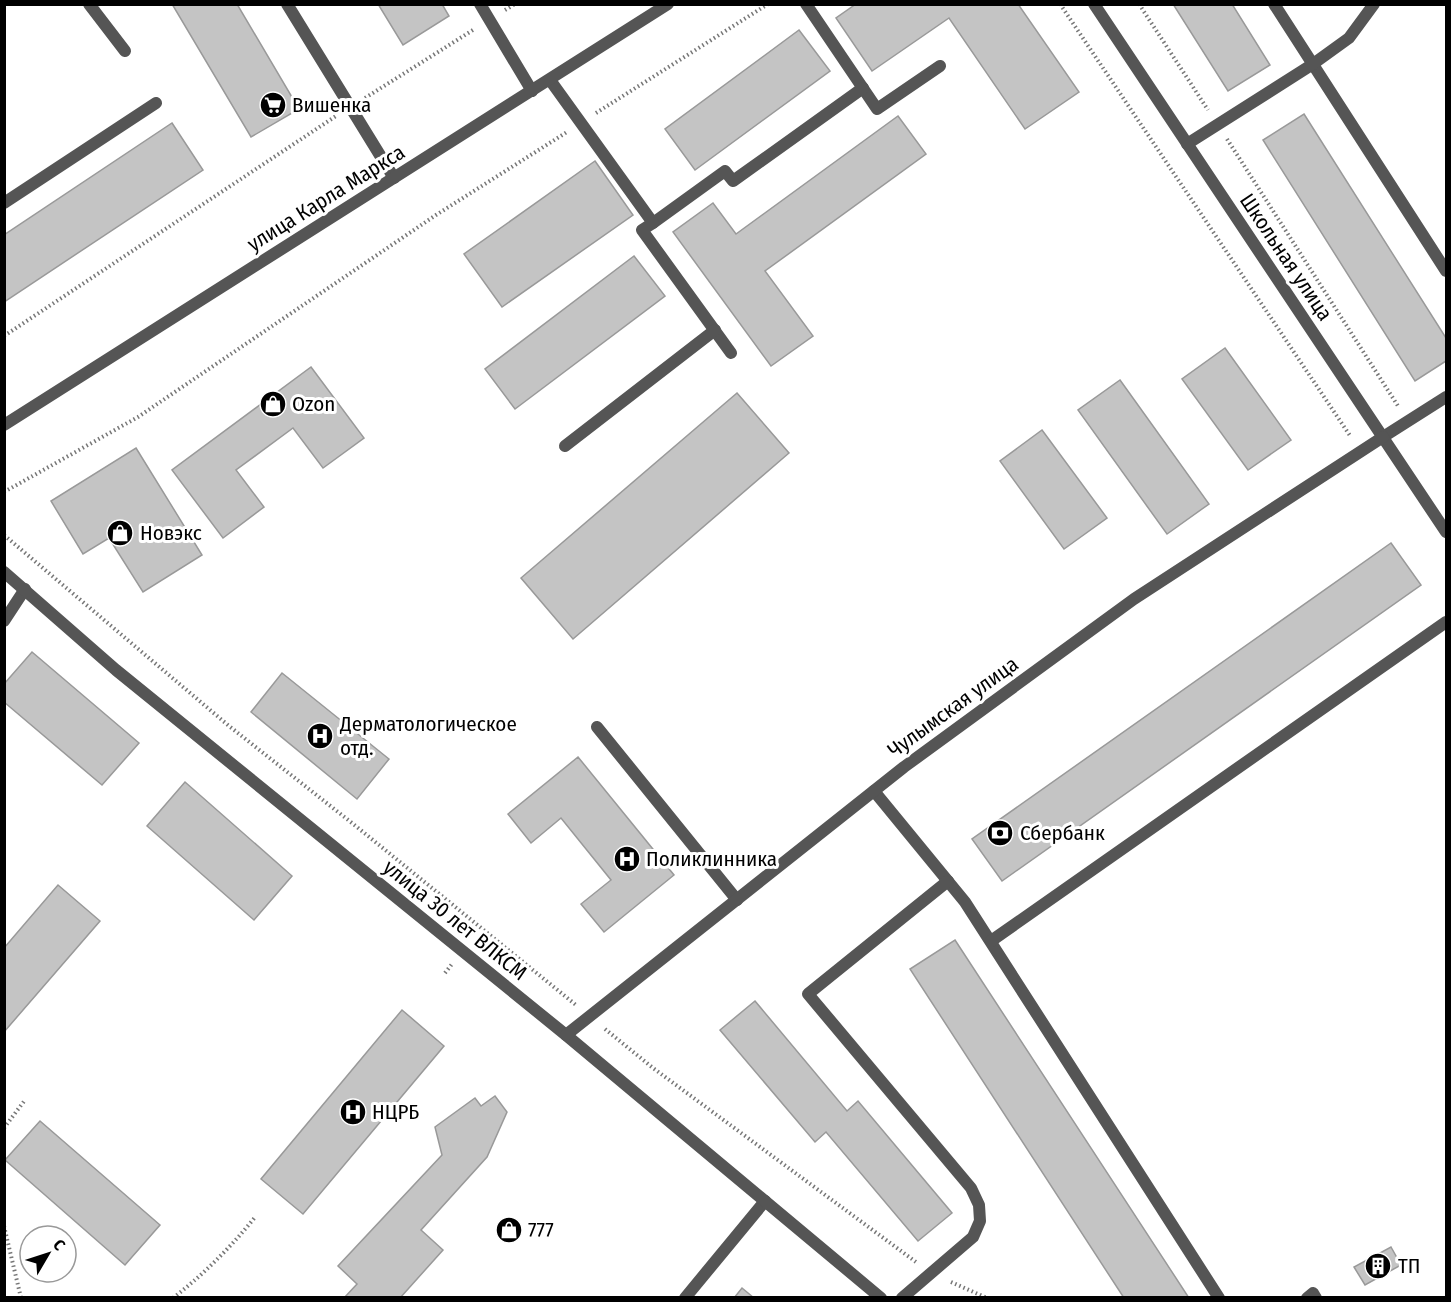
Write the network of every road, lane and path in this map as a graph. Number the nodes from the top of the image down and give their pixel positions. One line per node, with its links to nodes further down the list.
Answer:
1 (89, 4): 14 (street)
2 (287, 4): 21 (street)
3 (480, 4): 13 (street)
4 (514, 4): 13 (path)
5 (669, 4): 17 (street, улица Карла Маркса)
6 (768, 4): 22 (path)
7 (806, 4): 18 (street)
8 (1060, 4): 37 (path)
9 (1094, 4): 24 (street, Школьная улица)
10 (1140, 4): 23 (path)
11 (1274, 4): 15 (street)
12 (1374, 4): 15 (street)
13 (489, 21): 19 (street); 21 (path)
14 (125, 51)
15 (1313, 64): 23 (street); 28 (street)
16 (940, 66): 18 (street)
17 (550, 80): 19 (street, улица Карла Маркса); 22 (street)
18 (863, 88): 27 (street)
19 (532, 91): 25 (street, улица Карла Маркса)
20 (156, 103): 26 (street)
21 (350, 107): 25 (street); 30 (path)
22 (581, 123): 27 (street); 38 (path)
23 (1218, 125): 24 (street); 33 (path)
24 (1187, 144): 35 (street, Школьная улица)
25 (394, 178): 34 (street, улица Карла Маркса)
26 (4, 203)
27 (653, 223): 29 (street)
28 (1446, 271)
29 (715, 330): 31 (street); 36 (street)
30 (4, 336)
31 (731, 353)
32 (1446, 396): 33 (street, Чулымская улица)
33 (1408, 421): 35 (street, Чулымская улица)
34 (4, 425)
35 (1383, 437): 37 (street, Чулымская улица); 39 (street, Школьная улица)
36 (566, 446)
37 (1360, 452): 46 (street, Чулымская улица)
38 (4, 492)
39 (1446, 532)
40 (4, 535): 50 (path)
41 (4, 572): 42 (street, улица 30 лет ВЛКСМ)
42 (25, 589): 43 (street); 51 (street, улица 30 лет ВЛКСМ)
43 (4, 621)
44 (1446, 622): 49 (street)
45 (597, 727): 48 (street)
46 (874, 791): 47 (street); 48 (street, Чулымская улица)
47 (948, 881): 49 (street); 57 (street)
48 (737, 900): 50 (street, Чулымская улица)
49 (990, 941): 64 (street)
50 (590, 1016): 51 (street, Чулымская улица); 57 (path)
51 (566, 1035): 54 (street, улица 30 лет ВЛКСМ)
52 (25, 1100): 53 (path)
53 (4, 1128)
54 (765, 1201): 60 (street); 61 (street, улица 30 лет ВЛКСМ)
55 (256, 1216): 59 (path)
56 (4, 1226): 58 (path)
57 (931, 1273): 62 (street); 63 (path)
58 (21, 1298)
59 (173, 1298)
60 (685, 1298)
61 (881, 1298)
62 (902, 1298)
63 (987, 1298)
64 (1219, 1298)
65 (1307, 1298): 66 (street)
66 (1316, 1298)

